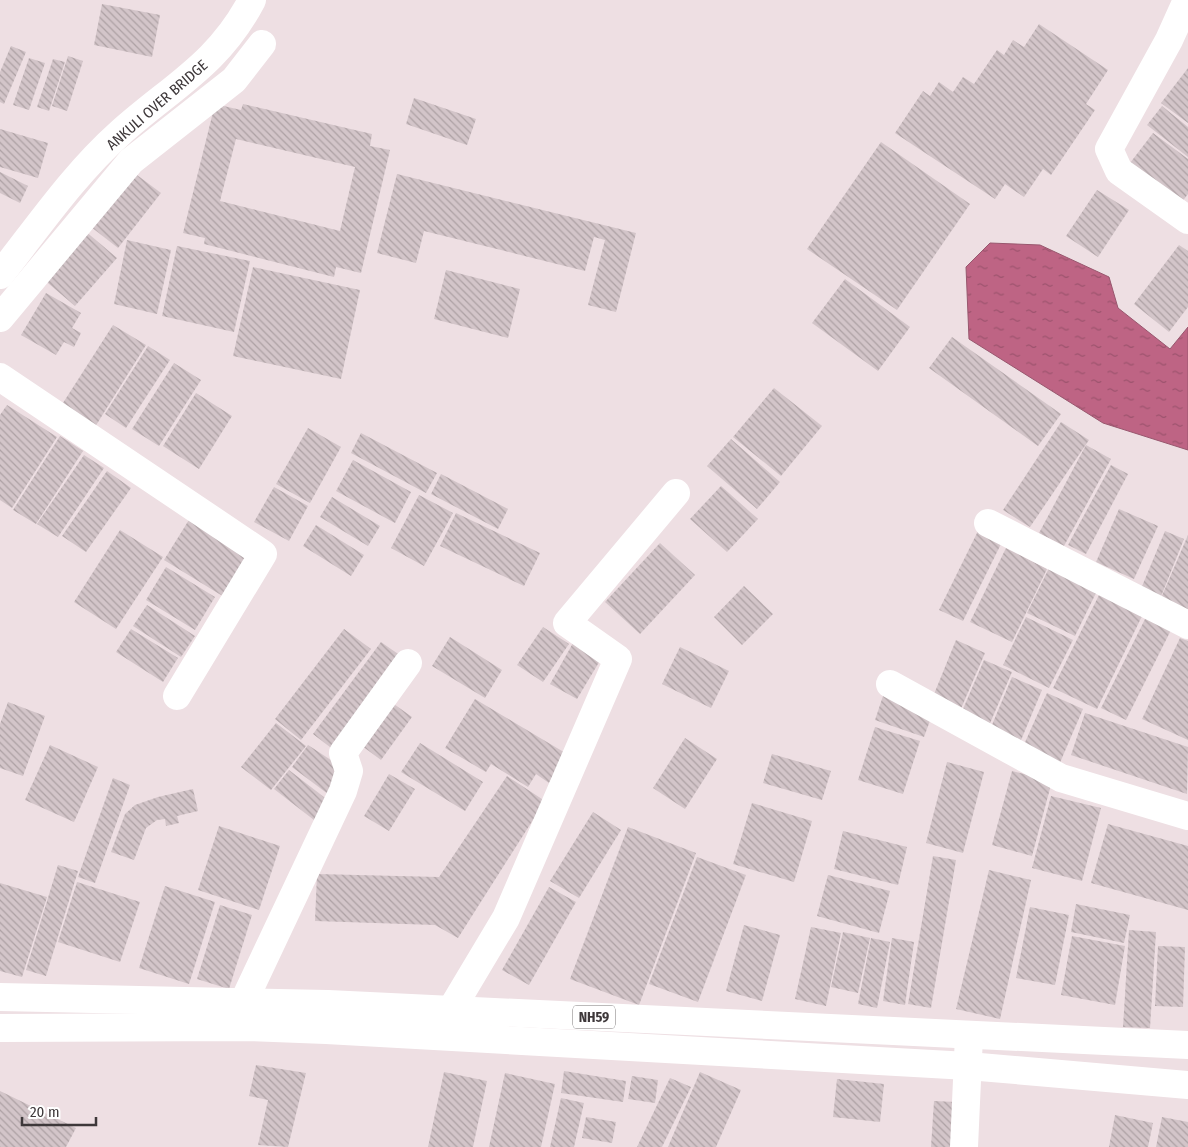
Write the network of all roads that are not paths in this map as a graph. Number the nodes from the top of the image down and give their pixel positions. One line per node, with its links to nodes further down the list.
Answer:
1 (252, 0): 6 (main road, ANKULI OVER BRIDGE)
2 (1187, 0): 4 (main road)
3 (262, 44): 7 (main road)
4 (1178, 47): 5 (main road)
5 (1188, 220)
6 (0, 275)
7 (0, 318)
8 (0, 377): 14 (main road)
9 (676, 493): 19 (main road)
10 (988, 523): 11 (main road)
11 (1188, 625)
12 (408, 663): 17 (main road)
13 (890, 684): 15 (main road)
14 (177, 696)
15 (1188, 816)
16 (0, 997): 17 (main road, NH59)
17 (243, 1003): 18 (main road, NH59)
18 (328, 1004): 19 (main road, NH59); 21 (main road)
19 (451, 1010): 22 (main road, NH59)
20 (0, 1028): 21 (main road)
21 (326, 1030): 24 (main road)
22 (969, 1036): 23 (main road, NH59); 24 (main road)
23 (1188, 1046)
24 (968, 1066): 25 (main road); 26 (main road)
25 (1188, 1085)
26 (964, 1147)

